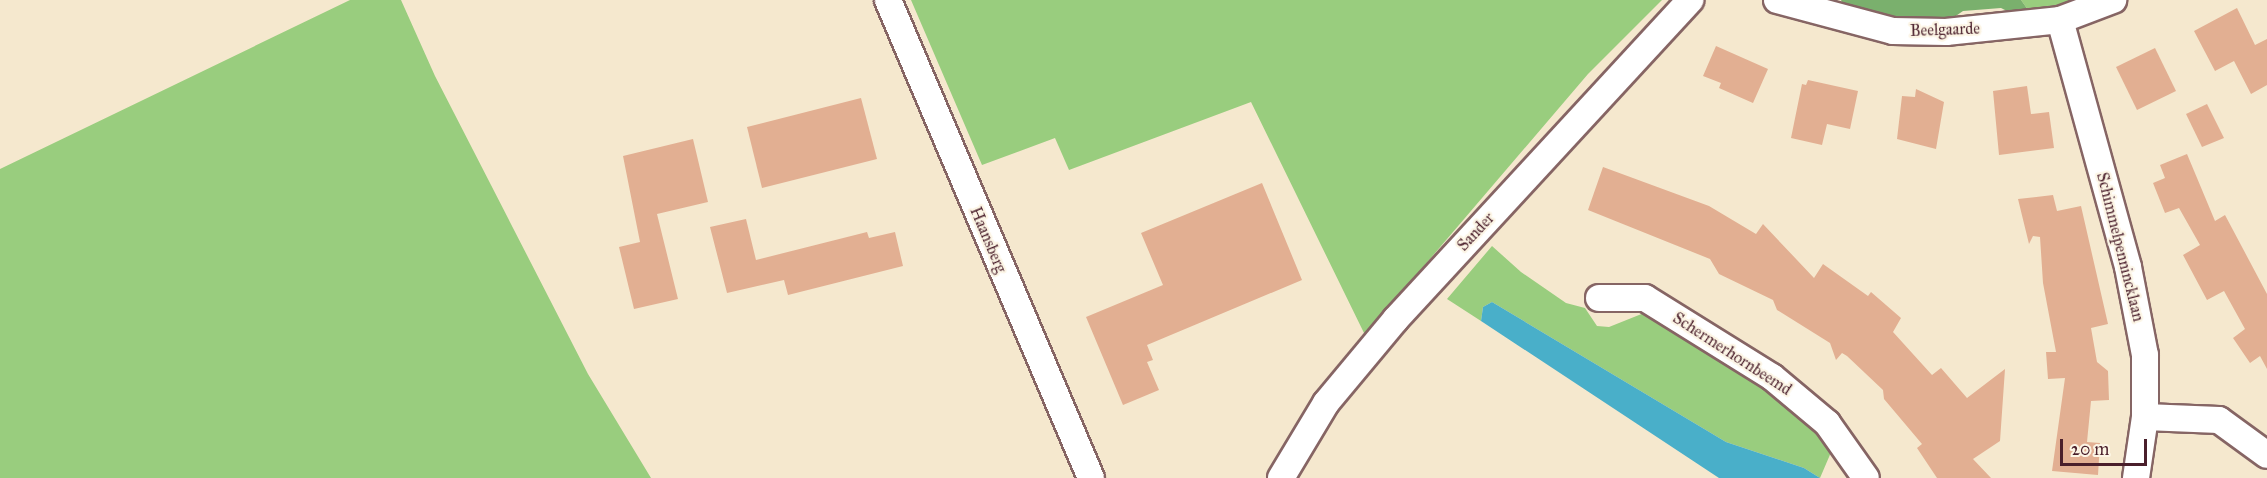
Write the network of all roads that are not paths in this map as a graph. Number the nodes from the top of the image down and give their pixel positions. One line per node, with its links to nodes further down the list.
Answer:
1 (888, 0): 9 (street, Haansberg)
2 (1690, 0): 10 (street, Sander)
3 (1777, 0): 5 (street, Beelgaarde)
4 (2114, 0): 5 (street, Beelgaarde)
5 (2060, 21): 7 (street, Schimmelpennincklaan)
6 (1599, 298): 11 (street, Schermerhornbeemd)
7 (2145, 417): 8 (street); 12 (street, Schimmelpennincklaan)
8 (2267, 455)
9 (1091, 478)
10 (1281, 478)
11 (1866, 478)
12 (2136, 478)

